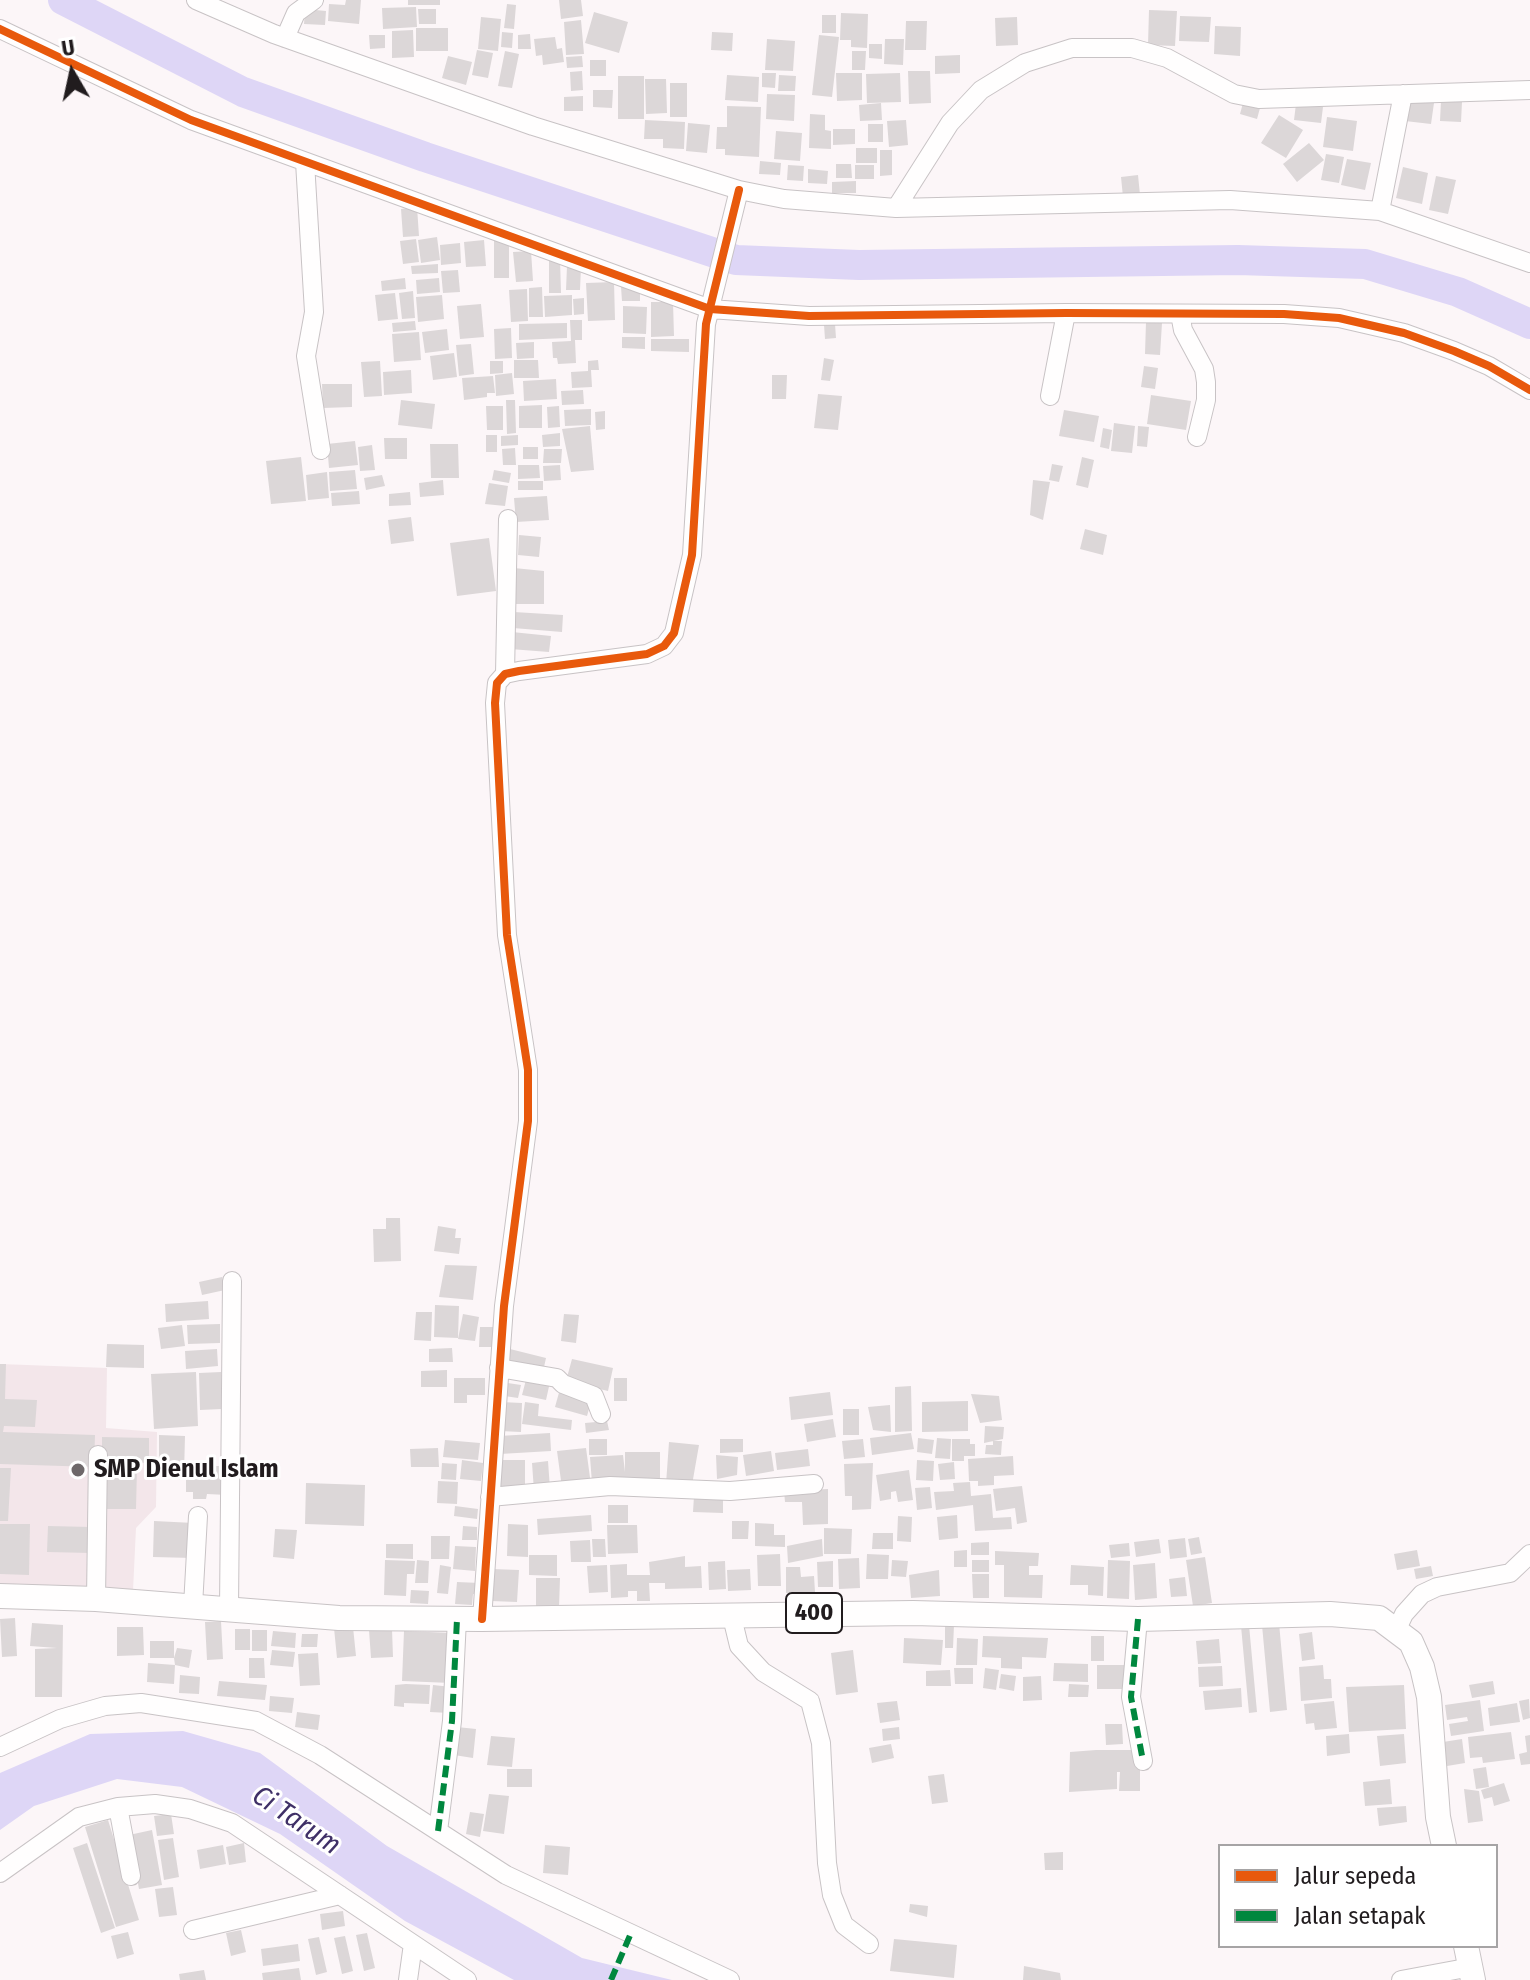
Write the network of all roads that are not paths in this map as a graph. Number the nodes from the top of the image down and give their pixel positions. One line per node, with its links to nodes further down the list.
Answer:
1 (196, 0): 4 (street)
2 (314, 0): 4 (street)
3 (0, 29): 7 (street)
4 (285, 38): 8 (street)
5 (1530, 90): 6 (street)
6 (1403, 94): 9 (street); 10 (street)
7 (305, 162): 12 (street); 18 (street)
8 (739, 197): 9 (street); 12 (street)
9 (896, 208): 10 (street)
10 (1380, 211): 11 (street)
11 (1530, 263)
12 (712, 303): 13 (street); 20 (street)
13 (1066, 313): 14 (street); 16 (street)
14 (1180, 314): 15 (street); 17 (street)
15 (1530, 390)
16 (1050, 396)
17 (1197, 437)
18 (321, 450)
19 (508, 519): 20 (street)
20 (505, 674): 22 (street)
21 (232, 1281): 32 (street)
22 (499, 1368): 23 (street); 26 (street)
23 (601, 1414)
24 (98, 1455): 30 (street)
25 (814, 1484): 26 (street)
26 (490, 1497): 35 (street)
27 (198, 1516): 31 (street)
28 (1530, 1554): 37 (street)
29 (0, 1596): 30 (main road, 400)
30 (96, 1599): 31 (main road, 400)
31 (193, 1606): 32 (main road, 400)
32 (229, 1609): 34 (main road, 400)
33 (731, 1613): 35 (main road, 400); 36 (main road, 400); 48 (street)
34 (457, 1619): 35 (main road, 400); 41 (street)
35 (482, 1619)
36 (1138, 1619): 37 (main road, 400); 39 (street)
37 (1397, 1629): 42 (main road)
38 (0, 1747): 41 (street)
39 (1143, 1761)
40 (118, 1807): 43 (street); 44 (street); 45 (street)
41 (438, 1831): 52 (street)
42 (1444, 1844)
43 (0, 1873)
44 (131, 1876)
45 (340, 1895): 46 (street); 47 (street)
46 (193, 1930)
47 (413, 1944): 50 (street); 51 (street)
48 (869, 1944)
49 (1470, 1964): 53 (street)
50 (408, 1980)
51 (467, 1980)
52 (730, 1980)
53 (1401, 1980)

